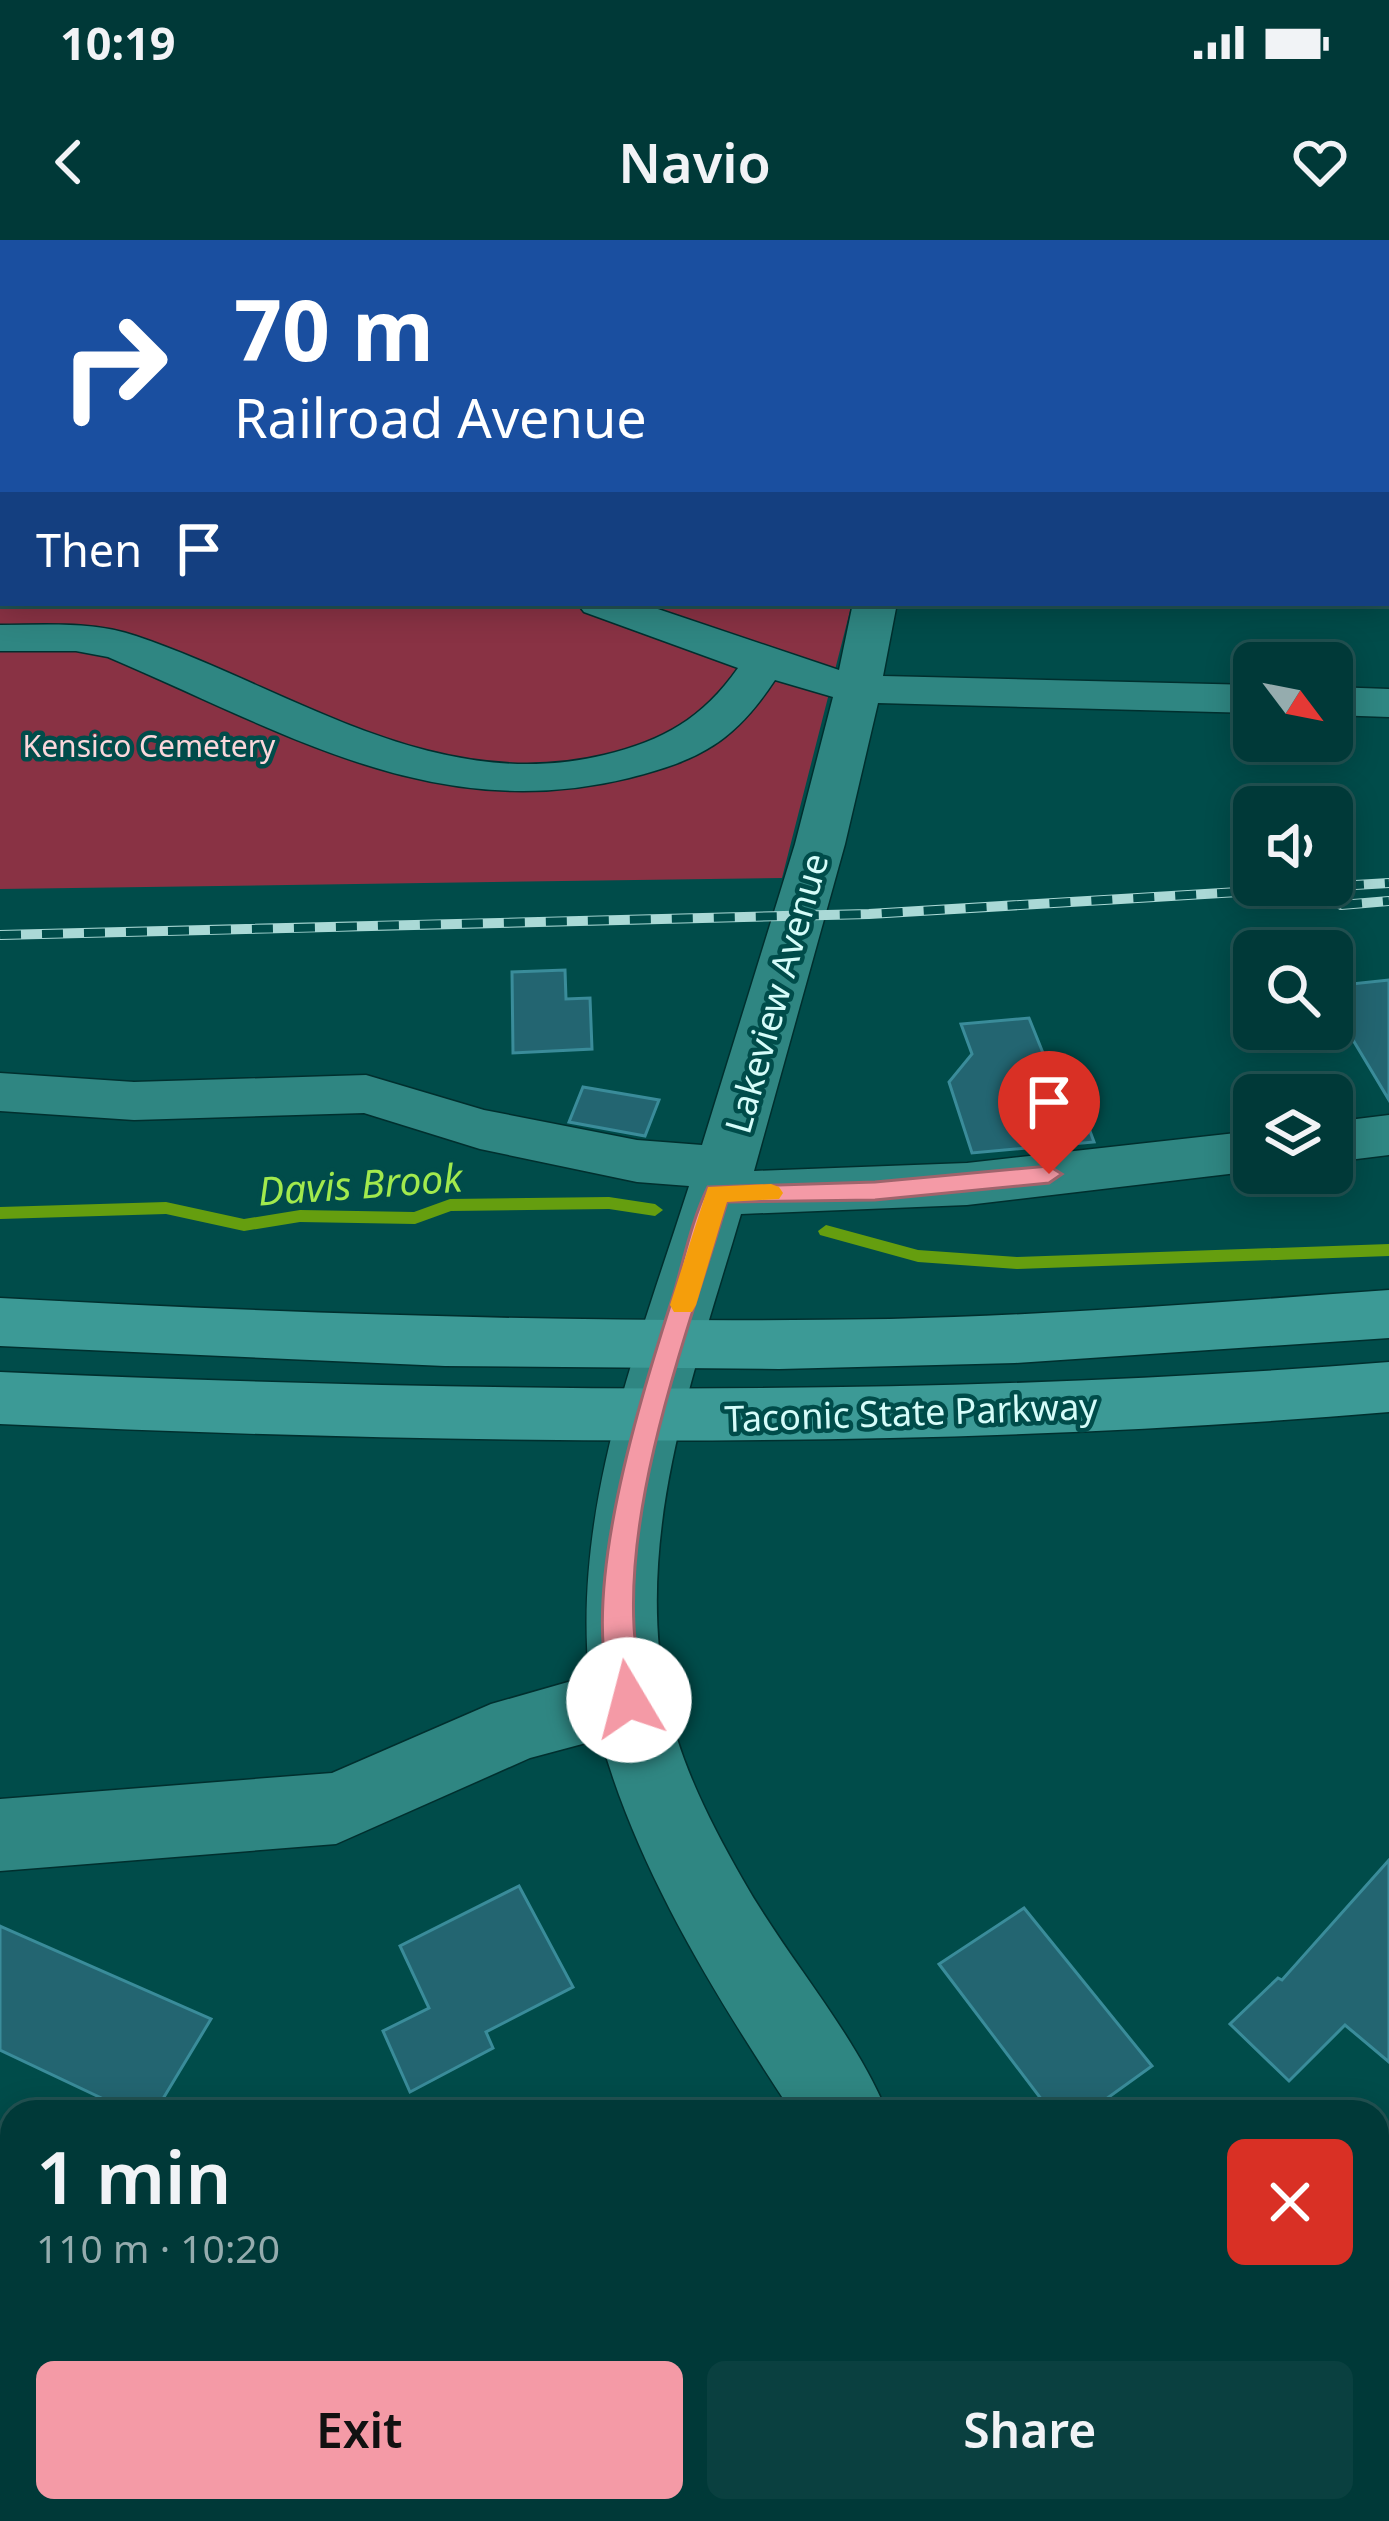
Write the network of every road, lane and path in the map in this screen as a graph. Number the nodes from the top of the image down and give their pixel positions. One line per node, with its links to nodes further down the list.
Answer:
1 (607, 606): 4 (street)
2 (874, 606): 5 (street, Lakeview Avenue)
3 (0, 638): 4 (street)
4 (765, 663): 5 (street)
5 (855, 689): 6 (street); 13 (street, Lakeview Avenue)
6 (1233, 698)
7 (1353, 702): 8 (street)
8 (1389, 703)
9 (0, 1092): 13 (street)
10 (1389, 1135): 11 (street)
11 (1353, 1139)
12 (1233, 1153): 13 (street)
13 (721, 1181): 16 (street, Lakeview Avenue)
14 (1389, 1314): 16 (highway, Taconic State Parkway)
15 (0, 1322): 16 (highway, Taconic State Parkway)
16 (671, 1344): 19 (street, Lakeview Avenue)
17 (1389, 1387): 19 (highway, Taconic State Parkway)
18 (0, 1397): 19 (highway, Taconic State Parkway)
19 (649, 1417): 20 (street, Lakeview Avenue)
20 (629, 1700): 21 (street); 22 (street, Lakeview Avenue)
21 (0, 1835)
22 (836, 2100)

